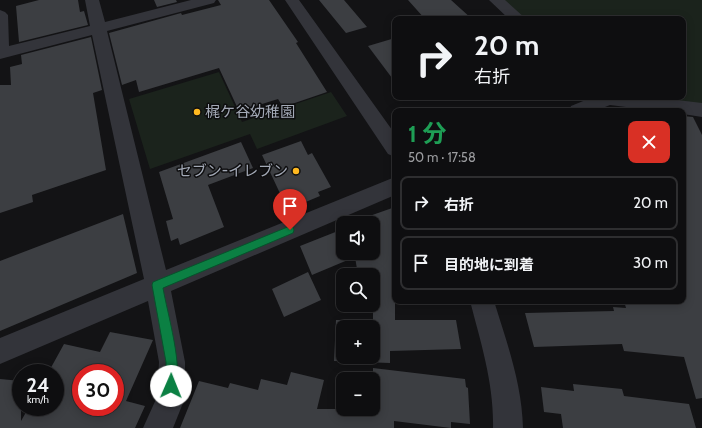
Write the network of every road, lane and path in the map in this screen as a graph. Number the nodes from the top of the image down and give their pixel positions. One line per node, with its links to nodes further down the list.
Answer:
1 (92, 0): 7 (street)
2 (209, 0): 7 (street)
3 (292, 0): 13 (street)
4 (496, 0): 6 (street)
5 (0, 14): 8 (street)
6 (515, 16)
7 (100, 29): 8 (street); 15 (street)
8 (1, 53)
9 (603, 100): 11 (street)
10 (624, 100): 12 (street)
11 (585, 108)
12 (702, 110)
13 (392, 145)
14 (392, 187): 15 (street)
15 (157, 285): 17 (street); 18 (street)
16 (483, 304): 19 (street)
17 (0, 351)
18 (158, 428)
19 (508, 428)

